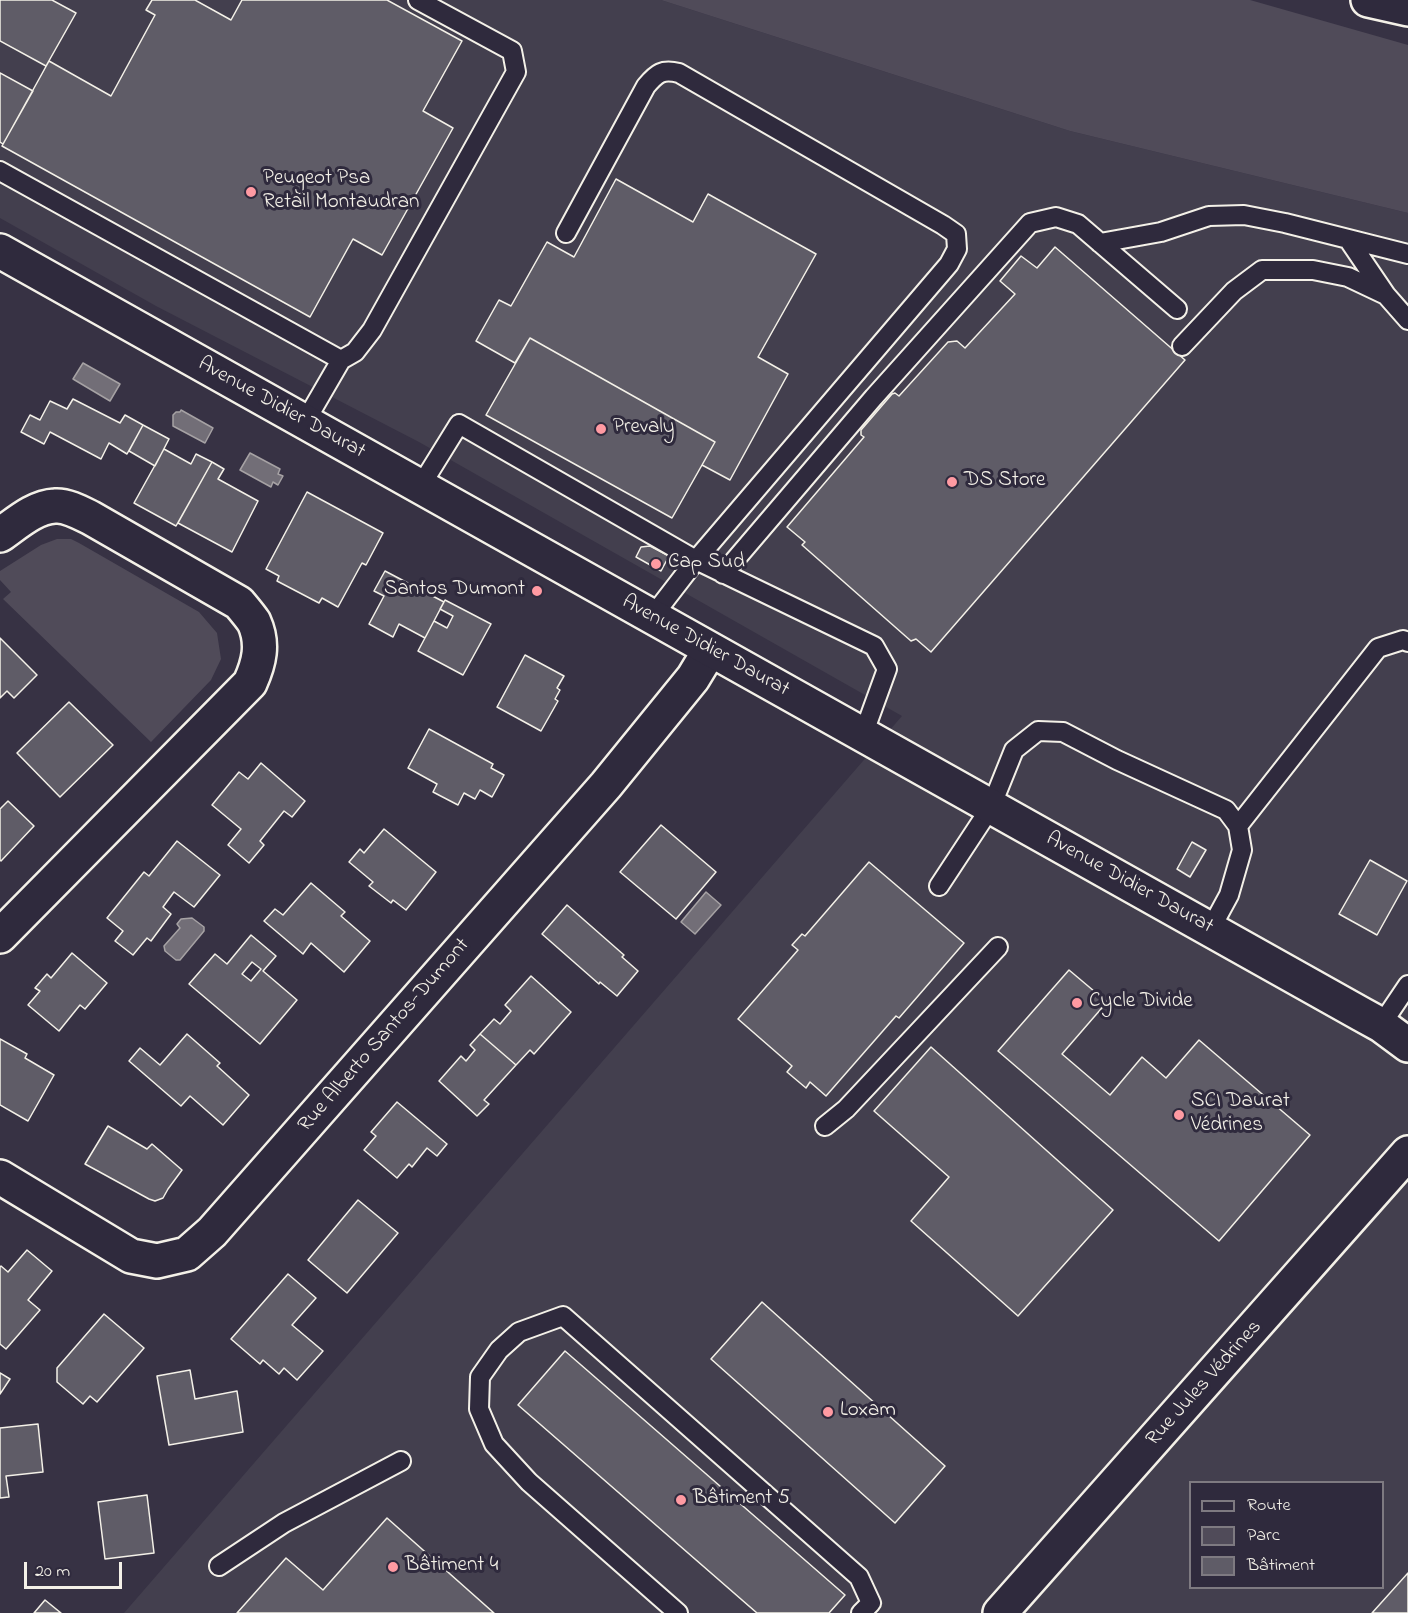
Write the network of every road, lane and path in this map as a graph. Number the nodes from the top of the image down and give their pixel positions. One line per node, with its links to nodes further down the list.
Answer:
1 (418, 0): 15 (lane)
2 (1368, 0): 3 (main road)
3 (1408, 9)
4 (0, 171): 15 (lane)
5 (566, 233): 19 (lane)
6 (1348, 239): 7 (lane); 9 (lane); 10 (lane)
7 (1100, 243): 12 (lane); 20 (lane)
8 (0, 251): 16 (main road, Avenue Didier Daurat)
9 (1408, 254)
10 (1386, 295): 11 (lane); 13 (lane); 14 (lane)
11 (1408, 301)
12 (1177, 309)
13 (1408, 320)
14 (1182, 346)
15 (341, 360): 16 (lane)
16 (305, 422): 17 (main road, Avenue Didier Daurat)
17 (420, 487): 19 (lane); 21 (main road, Avenue Didier Daurat)
18 (0, 536): 29 (main road)
19 (696, 560): 20 (lane); 21 (lane)
20 (723, 574): 24 (lane)
21 (652, 617): 23 (main road, Avenue Didier Daurat)
22 (1408, 642): 26 (lane)
23 (710, 650): 24 (main road, Avenue Didier Daurat); 36 (main road, Rue Alberto Santos-Dumont)
24 (862, 735): 25 (main road, Avenue Didier Daurat)
25 (991, 807): 26 (lane); 27 (lane); 28 (main road, Avenue Didier Daurat)
26 (1238, 826): 28 (lane)
27 (939, 886)
28 (1210, 930): 32 (main road, Avenue Didier Daurat)
29 (0, 936)
30 (998, 947): 34 (lane)
31 (1408, 985): 32 (lane)
32 (1380, 1025): 33 (main road, Avenue Didier Daurat)
33 (1408, 1045)
34 (825, 1126)
35 (1408, 1153): 41 (main road, Rue Jules Védrines)
36 (0, 1176)
37 (401, 1461): 38 (lane)
38 (219, 1566)
39 (873, 1610): 40 (lane)
40 (678, 1613)
41 (1000, 1613)

